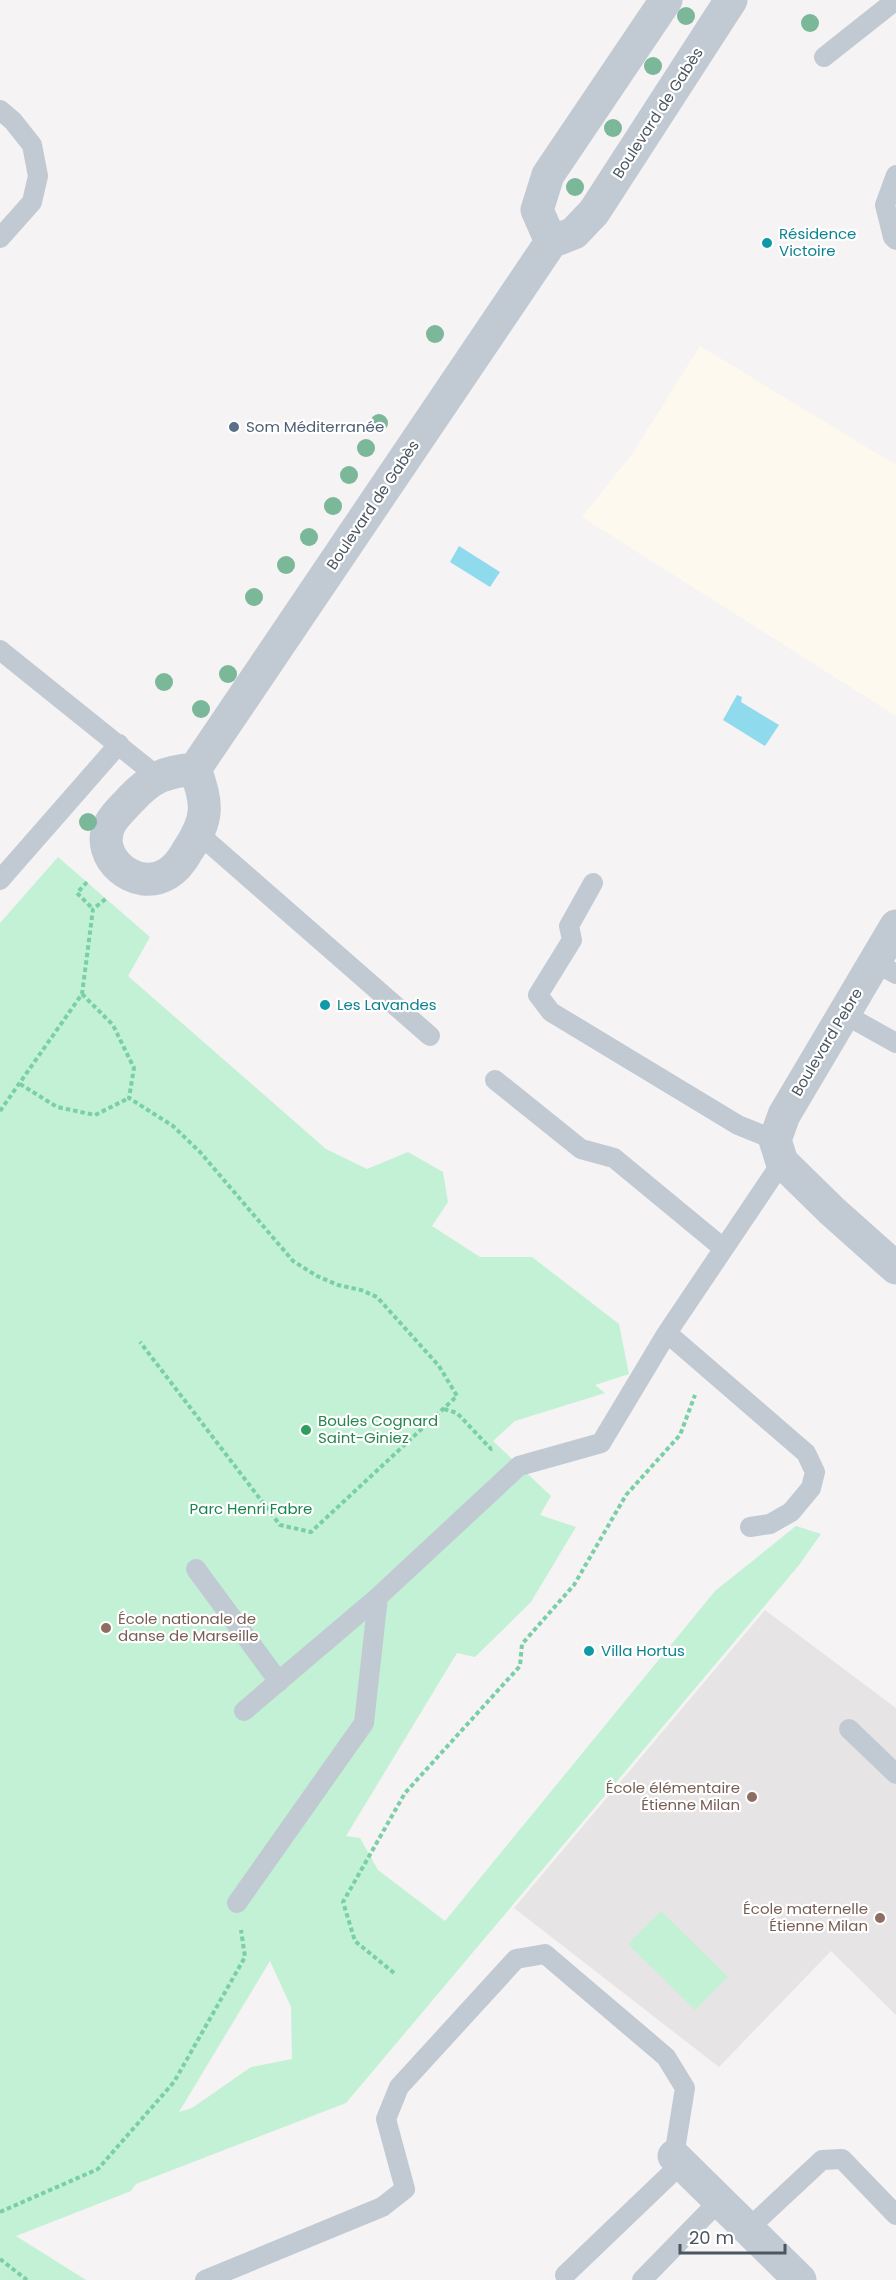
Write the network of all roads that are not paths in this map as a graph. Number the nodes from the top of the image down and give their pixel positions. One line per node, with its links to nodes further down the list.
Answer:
1 (666, 0): 9 (street)
2 (731, 0): 9 (street, Boulevard de Gabès)
3 (896, 0): 4 (lane)
4 (824, 57)
5 (0, 110): 7 (lane)
6 (896, 175): 8 (lane)
7 (0, 238)
8 (896, 240)
9 (551, 242): 12 (street, Boulevard de Gabès)
10 (0, 650): 11 (lane)
11 (118, 744): 13 (lane); 15 (lane)
12 (195, 769): 13 (street); 14 (street)
13 (158, 777): 14 (street)
14 (199, 834): 20 (lane)
15 (0, 880)
16 (593, 883): 23 (lane)
17 (896, 926): 18 (street, Boulevard Pebre)
18 (885, 968): 19 (street, Boulevard Pebre)
19 (843, 1014): 21 (lane); 23 (street, Boulevard Pebre)
20 (430, 1036)
21 (896, 1043)
22 (495, 1080): 24 (lane)
23 (778, 1151): 24 (lane); 25 (street)
24 (723, 1248): 26 (lane)
25 (896, 1268)
26 (667, 1333): 27 (lane); 29 (lane)
27 (750, 1527)
28 (196, 1569): 30 (lane)
29 (378, 1597): 30 (lane); 34 (lane)
30 (279, 1682): 31 (lane)
31 (244, 1711)
32 (849, 1729): 33 (lane)
33 (896, 1774)
34 (237, 1903)
35 (678, 2159): 36 (street); 39 (lane); 40 (lane)
36 (719, 2201): 38 (street); 41 (lane)
37 (896, 2215): 38 (lane)
38 (748, 2229): 42 (street)
39 (565, 2276)
40 (205, 2280)
41 (642, 2280)
42 (800, 2280)

